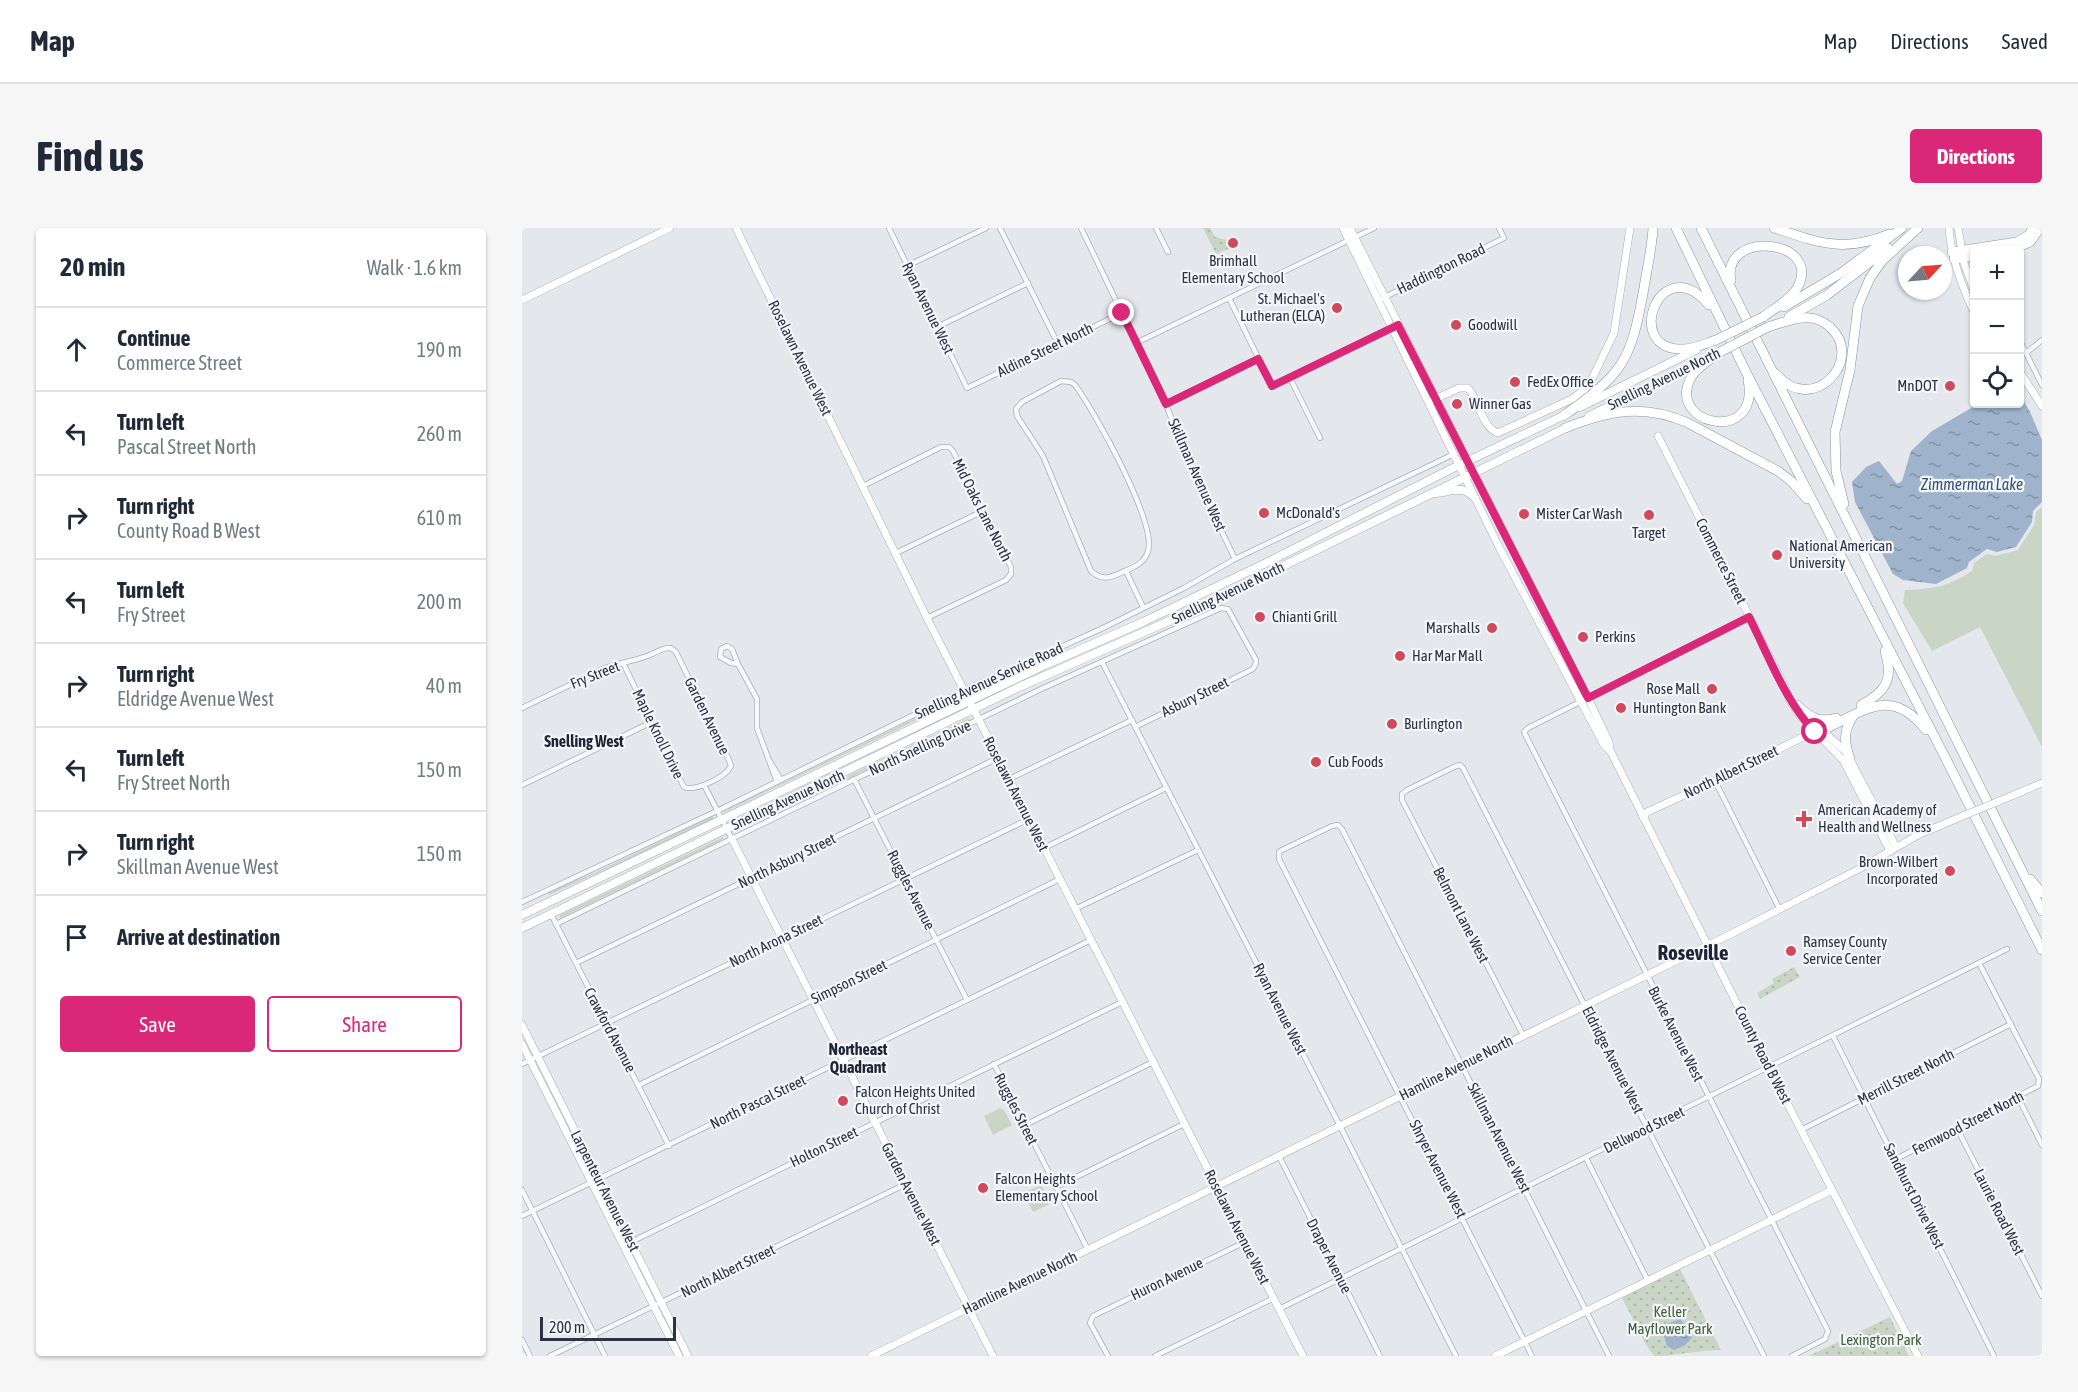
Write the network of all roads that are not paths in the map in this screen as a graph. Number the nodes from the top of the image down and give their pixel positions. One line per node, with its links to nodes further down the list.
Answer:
1 (670, 228): 36 (street)
2 (736, 228): 69 (street, Roselawn Avenue West)
3 (889, 228): 30 (street, Ryan Avenue West)
4 (986, 228): 30 (street)
5 (1000, 228): 32 (street)
6 (1081, 228): 38 (street, Skillman Avenue West)
7 (1156, 228): 27 (street)
8 (1342, 228): 24 (street, County Road B West)
9 (1350, 228): 24 (street, County Road B West)
10 (1374, 228): 24 (street)
11 (1499, 228): 35 (street, Haddington Road)
12 (1630, 228): 58 (street)
13 (1653, 228): 62 (highway)
14 (1676, 228): 40 (highway)
15 (1701, 228): 33 (highway)
16 (1774, 228): 25 (highway)
17 (1793, 228): 25 (highway)
18 (1917, 228): 43 (highway, Snelling Avenue North); 77 (highway)
19 (1949, 228): 28 (street)
20 (1958, 228): 28 (street)
21 (2033, 228): 28 (highway)
22 (2040, 228): 26 (highway)
23 (1902, 229): 25 (highway); 39 (highway, Snelling Avenue North)
24 (1352, 239): 34 (street); 35 (street, County Road B West)
25 (1846, 245)
26 (2020, 246)
27 (1168, 252)
28 (1957, 255): 29 (highway); 31 (street); 37 (street)
29 (1970, 256)
30 (907, 266): 42 (street, Ryan Avenue West)
31 (1970, 282)
32 (1028, 283): 42 (street); 47 (street)
33 (1732, 290): 39 (highway); 52 (highway)
34 (1229, 298): 46 (street); 51 (street)
35 (1381, 299): 41 (street, County Road B West)
36 (522, 300)
37 (1970, 303)
38 (1122, 313): 46 (street, Skillman Avenue West); 47 (street, Aldine Street North)
39 (1763, 317): 44 (highway, Snelling Avenue North, bridge)
40 (1722, 322): 44 (highway); 53 (highway)
41 (1395, 326): 54 (street); 58 (street, County Road B West); 59 (street, County Road B West)
42 (937, 327): 57 (street, Ryan Avenue West)
43 (1768, 327): 49 (highway, Snelling Avenue North, bridge); 52 (highway)
44 (1716, 340): 62 (main road, Snelling Avenue North)
45 (2042, 340): 50 (street)
46 (1136, 343): 60 (street, Skillman Avenue West)
47 (1058, 344): 57 (street, Aldine Street North)
48 (2024, 350): 50 (street)
49 (1720, 352): 53 (highway); 63 (main road, Snelling Avenue North)
50 (2026, 354): 56 (street)
51 (1258, 359): 54 (street); 60 (street)
52 (1765, 359): 77 (highway)
53 (1746, 372): 73 (highway)
54 (1290, 378): 65 (street)
55 (2025, 379): 61 (street)
56 (2042, 385)
57 (967, 388)
58 (1436, 399): 59 (street); 67 (street, County Road B West)
59 (1428, 403): 66 (street, County Road B West)
60 (1166, 404): 75 (street, Skillman Avenue West)
61 (2042, 406)
62 (1563, 416): 67 (main road, Snelling Avenue North)
63 (1564, 428): 68 (main road, Snelling Avenue North); 73 (highway)
64 (1658, 436): 79 (street, Commerce Street)
65 (1320, 438)
66 (1454, 454): 67 (street, County Road B West); 75 (street, Snelling Avenue Service Road)
67 (1463, 464): 68 (street, County Road B West); 90 (main road, Snelling Avenue North)
68 (1469, 475): 70 (main road, Snelling Avenue North); 71 (street, County Road B West); 89 (street, County Road B West)
69 (863, 486): 72 (street, Mid Oaks Lane North); 74 (street, Roselawn Avenue West)
70 (1431, 493): 71 (main road); 93 (main road, Snelling Avenue North)
71 (1475, 498): 89 (street, County Road B West)
72 (983, 511): 74 (street); 80 (street, Mid Oaks Lane North)
73 (1834, 541): 81 (highway)
74 (896, 553): 80 (street, Roselawn Avenue West)
75 (1235, 559): 78 (street, Snelling Avenue Service Road)
76 (1126, 571): 76 (street); 78 (street)
77 (1879, 583): 124 (highway)
78 (1143, 607): 88 (street, Snelling Avenue Service Road)
79 (1749, 617): 87 (street, Commerce Street); 89 (street)
80 (927, 618): 88 (street, Roselawn Avenue West)
81 (1873, 620): 95 (highway); 101 (highway)
82 (671, 648): 84 (street, Fry Street); 111 (street, Garden Avenue)
83 (1102, 662): 86 (street, North Snelling Drive); 96 (street, North Snelling Drive); 97 (street, Ryan Avenue West)
84 (623, 663): 92 (street, Fry Street); 98 (street, Maple Knoll Drive)
85 (738, 664): 85 (street); 107 (street)
86 (1255, 667): 99 (street, Asbury Street)
87 (1785, 687): 91 (street, Commerce Street); 100 (street, Commerce Street)
88 (964, 691): 90 (street, Roselawn Avenue West); 107 (street, Snelling Avenue Service Road)
89 (1584, 700): 114 (street, County Road B West); 148 (street, Burke Avenue West)
90 (969, 701): 93 (street, Roselawn Avenue West); 117 (main road, Snelling Avenue North)
91 (1797, 705): 95 (highway); 100 (street, Commerce Street)
92 (522, 708)
93 (974, 710): 96 (street, Roselawn Avenue West); 118 (main road, Snelling Avenue North)
94 (1853, 716): 100 (highway); 101 (highway); 103 (highway)
95 (1836, 718): 100 (highway)
96 (979, 720): 102 (street, Roselawn Avenue West); 105 (street, North Snelling Drive)
97 (1132, 720): 99 (street, Ryan Avenue West); 106 (street)
98 (652, 722): 110 (street); 111 (street, Maple Knoll Drive)
99 (1135, 727): 112 (street, Ryan Avenue West)
100 (1818, 730): 103 (street, Commerce Street); 108 (street, North Albert Street); 121 (street, Commerce Street)
101 (1945, 757): 145 (highway)
102 (998, 758): 106 (street, Roselawn Avenue West); 115 (street, North Asbury Street)
103 (1850, 759): 121 (street, Commerce Street)
104 (1460, 765): 152 (street, Eldridge Avenue West); 156 (street, Belmont Lane West)
105 (854, 779): 115 (street, Ruggles Avenue); 119 (street, North Snelling Drive)
106 (1009, 779): 116 (street, Roselawn Avenue West)
107 (779, 781): 113 (street, Snelling Avenue Service Road)
108 (1715, 781): 114 (street, North Albert Street); 134 (street)
109 (2042, 783): 121 (street, Hamline Avenue North, bridge)
110 (522, 785)
111 (704, 785): 113 (street)
112 (1166, 788): 120 (street); 122 (street, Ryan Avenue West)
113 (717, 811): 117 (street); 128 (street, Snelling Avenue Service Road)
114 (1643, 817): 143 (street, County Road B West)
115 (874, 818): 125 (street, North Asbury Street); 126 (street, Ruggles Avenue)
116 (1029, 819): 120 (street, Roselawn Avenue West); 126 (street, North Arona Street)
117 (721, 820): 118 (street); 130 (main road, Snelling Avenue North)
118 (726, 829): 119 (street); 136 (main road, Snelling Avenue North)
119 (732, 839): 125 (street, Garden Avenue West); 138 (street, North Snelling Drive)
120 (1044, 848): 127 (street, Roselawn Avenue West)
121 (1893, 849): 134 (street, Hamline Avenue North)
122 (1198, 850): 133 (street); 174 (street, Ryan Avenue West)
123 (1279, 854): 164 (street, Skillman Avenue West); 167 (street, Shryer Avenue West)
124 (2013, 854): 129 (highway); 135 (highway)
125 (752, 878): 140 (street, Garden Avenue West); 146 (street, North Asbury Street)
126 (905, 878): 140 (street, North Arona Street); 141 (street, Ruggles Avenue)
127 (1060, 879): 133 (street, Roselawn Avenue West); 141 (street, Simpson Street)
128 (541, 892): 131 (street, Snelling Avenue Service Road); 132 (street)
129 (2042, 894)
130 (563, 895): 132 (main road, Snelling Avenue North); 136 (main road)
131 (522, 902)
132 (546, 903): 137 (main road, Snelling Avenue North)
133 (1075, 909): 142 (street, Roselawn Avenue West)
134 (1780, 910): 143 (street, Hamline Avenue North)
135 (2042, 911)
136 (551, 914): 138 (street, Crawford Avenue); 139 (main road, Snelling Avenue North)
137 (522, 915)
138 (556, 924): 146 (street, Crawford Avenue)
139 (522, 928)
140 (782, 938): 149 (street, Garden Avenue West); 153 (street, North Arona Street)
141 (936, 939): 149 (street, Simpson Street); 150 (street, Ruggles Avenue)
142 (1091, 940): 150 (street, North Pascal Street); 151 (street, Roselawn Avenue West)
143 (1708, 945): 148 (street, Hamline Avenue North); 165 (street, County Road B West)
144 (2007, 949): 147 (street, Dellwood Street)
145 (2042, 950)
146 (576, 963): 153 (street, Crawford Avenue)
147 (1979, 963): 154 (street); 157 (street, Dellwood Street)
148 (1646, 975): 152 (street, Hamline Avenue North); 169 (street, Burke Avenue West)
149 (812, 1000): 160 (street, Garden Avenue West); 166 (street, Simpson Street)
150 (967, 1000): 160 (street, North Pascal Street)
151 (1122, 1002): 161 (street, Roselawn Avenue West); 163 (street, Holton Street)
152 (1585, 1005): 156 (street, Hamline Avenue North); 175 (street, Eldridge Avenue West)
153 (607, 1024): 159 (street, North Arona Street); 166 (street, Crawford Avenue)
154 (2011, 1024): 168 (street, Fernwood Street North); 170 (street, Merrill Street North)
155 (522, 1025): 159 (street, Larpenteur Avenue West)
156 (1523, 1035): 164 (street, Hamline Avenue North)
157 (1833, 1036): 165 (street, Dellwood Street); 170 (street, Sandhurst Drive West)
158 (522, 1044): 159 (street, Larpenteur Avenue West)
159 (534, 1058): 162 (street, North Arona Street); 183 (street, Larpenteur Avenue West)
160 (843, 1061): 171 (street, Garden Avenue West); 179 (street, North Pascal Street)
161 (1153, 1062): 172 (street, Roselawn Avenue West); 173 (street)
162 (522, 1064)
163 (994, 1064): 171 (street, Holton Street); 173 (street, Ruggles Street)
164 (1462, 1065): 167 (street, Hamline Avenue North); 187 (street, Skillman Avenue West)
165 (1769, 1068): 169 (street, Dellwood Street); 177 (street, County Road B West)
166 (639, 1085): 179 (street, Crawford Avenue)
167 (1401, 1096): 174 (street, Hamline Avenue North); 192 (street, Shryer Avenue West)
168 (2018, 1097): 176 (street, Fernwood Street North); 178 (street)
169 (1708, 1098): 175 (street, Dellwood Street); 193 (street, Burke Avenue West)
170 (1865, 1098): 177 (street, Merrill Street North); 182 (street, Sandhurst Drive West)
171 (875, 1123): 184 (street, Garden Avenue West); 195 (street, Holton Street)
172 (1184, 1124): 185 (street, Roselawn Avenue West); 186 (street)
173 (1024, 1125): 186 (street, Ruggles Street)
174 (1340, 1126): 180 (street, Hamline Avenue North); 196 (street, Ryan Avenue West)
175 (1647, 1128): 181 (street, Dellwood Street); 198 (street, Eldridge Avenue West)
176 (1957, 1128): 182 (street, Fernwood Street North); 201 (street, Laurie Road West)
177 (1801, 1130): 189 (street, County Road B West)
178 (2042, 1145)
179 (669, 1146): 183 (street, North Pascal Street)
180 (1279, 1156): 185 (street, Hamline Avenue North); 199 (street, Draper Avenue)
181 (1586, 1158): 187 (street, Dellwood Street); 200 (street)
182 (1896, 1159): 228 (street, Sandhurst Drive West)
183 (596, 1181): 190 (street, North Pascal Street); 195 (street, Larpenteur Avenue West)
184 (906, 1184): 203 (street, North Albert Street); 204 (street, Garden Avenue West)
185 (1216, 1186): 194 (street, Roselawn Avenue West); 197 (street, Hamline Avenue North)
186 (1056, 1187): 197 (street, Ruggles Street)
187 (1525, 1188): 192 (street, Dellwood Street); 206 (street, Skillman Avenue West)
188 (522, 1190): 190 (street)
189 (1832, 1190): 193 (street); 227 (street, County Road B West)
190 (533, 1211): 191 (street, North Pascal Street); 207 (street)
191 (522, 1216)
192 (1463, 1218): 196 (street, Dellwood Street); 209 (street, Shryer Avenue West)
193 (1771, 1220): 198 (street); 226 (street, Burke Avenue West)
194 (1245, 1242): 202 (street, Roselawn Avenue West); 217 (street, Huron Avenue)
195 (627, 1244): 203 (street, Larpenteur Avenue West)
196 (1402, 1248): 199 (street, Dellwood Street); 221 (street, Ryan Avenue West)
197 (1088, 1250): 204 (street, Hamline Avenue North)
198 (1709, 1250): 200 (street); 225 (street, Eldridge Avenue West)
199 (1341, 1278): 205 (street, Dellwood Street); 220 (street, Draper Avenue)
200 (1648, 1281): 206 (street)
201 (2042, 1296)
202 (1274, 1298): 205 (street, Roselawn Avenue West); 218 (street)
203 (658, 1306): 207 (street, North Albert Street); 213 (street, Larpenteur Avenue West); 214 (street, Larpenteur Avenue West)
204 (969, 1308): 215 (street, Hamline Avenue North); 216 (street, Garden Avenue West)
205 (1279, 1309): 219 (street, Roselawn Avenue West)
206 (1586, 1311): 209 (street); 224 (street, Skillman Avenue West)
207 (595, 1335): 211 (street, North Albert Street); 212 (street)
208 (522, 1340): 210 (street)
209 (1525, 1342): 222 (street); 223 (street, Shryer Avenue West)
210 (530, 1356)
211 (550, 1356)
212 (605, 1356)
213 (679, 1356)
214 (688, 1356)
215 (871, 1356)
216 (993, 1356)
217 (1108, 1356)
218 (1155, 1356)
219 (1302, 1356)
220 (1380, 1356)
221 (1455, 1356)
222 (1495, 1356)
223 (1532, 1356)
224 (1609, 1356)
225 (1764, 1356)
226 (1792, 1356)
227 (1918, 1356)
228 (1994, 1356)

